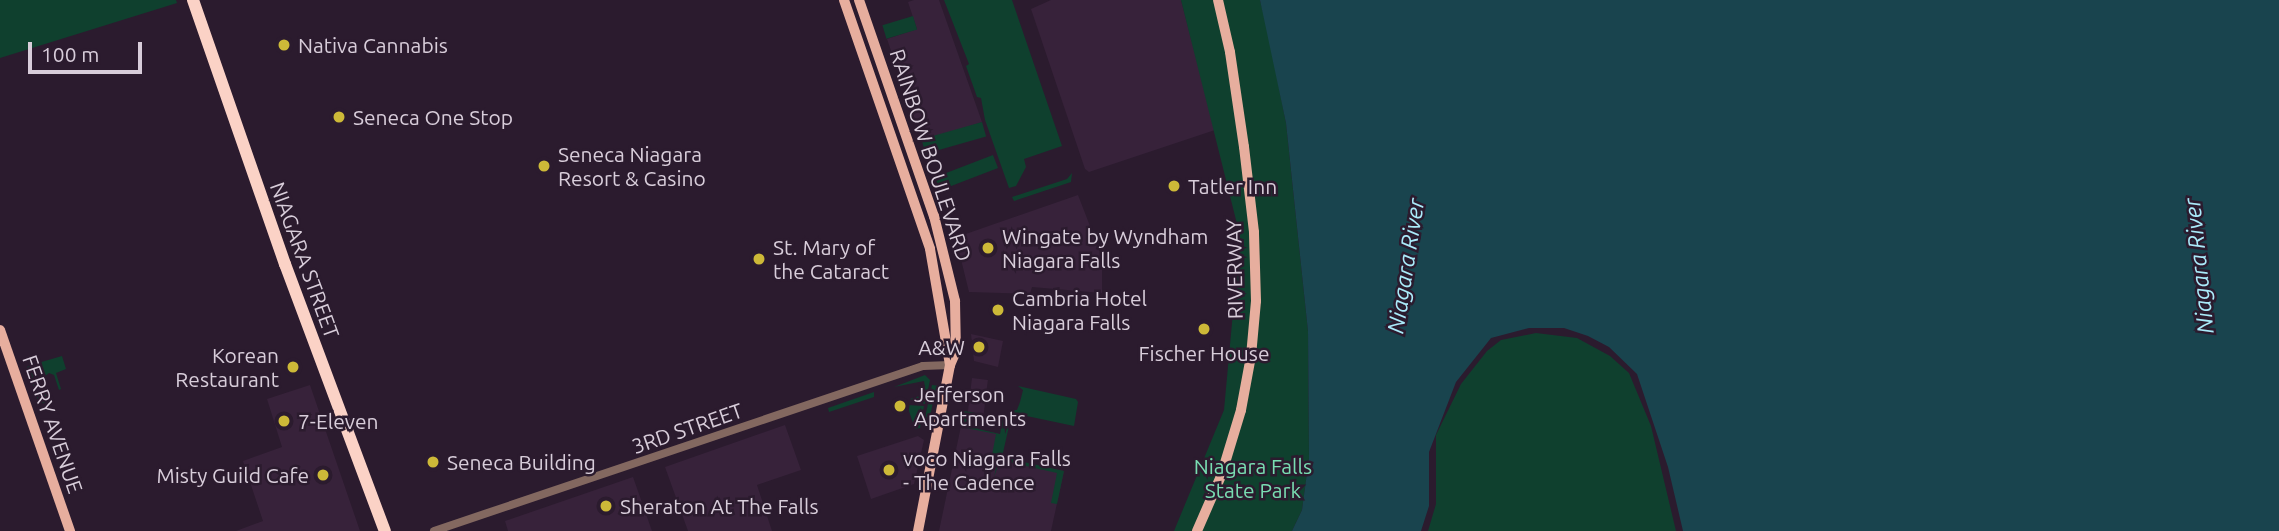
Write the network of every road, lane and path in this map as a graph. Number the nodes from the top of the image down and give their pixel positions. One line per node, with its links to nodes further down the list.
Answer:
1 (192, 0): 8 (highway, NIAGARA STREET)
2 (844, 0): 6 (main road, RAINBOW BOULEVARD)
3 (859, 0): 6 (main road, RAINBOW BOULEVARD)
4 (1218, 0): 11 (main road, RIVERWAY)
5 (0, 330): 7 (main road, FERRY AVENUE)
6 (950, 365): 9 (street, 3RD STREET); 10 (main road, RAINBOW BOULEVARD)
7 (69, 531)
8 (385, 531)
9 (434, 531)
10 (918, 531)
11 (1197, 531)

